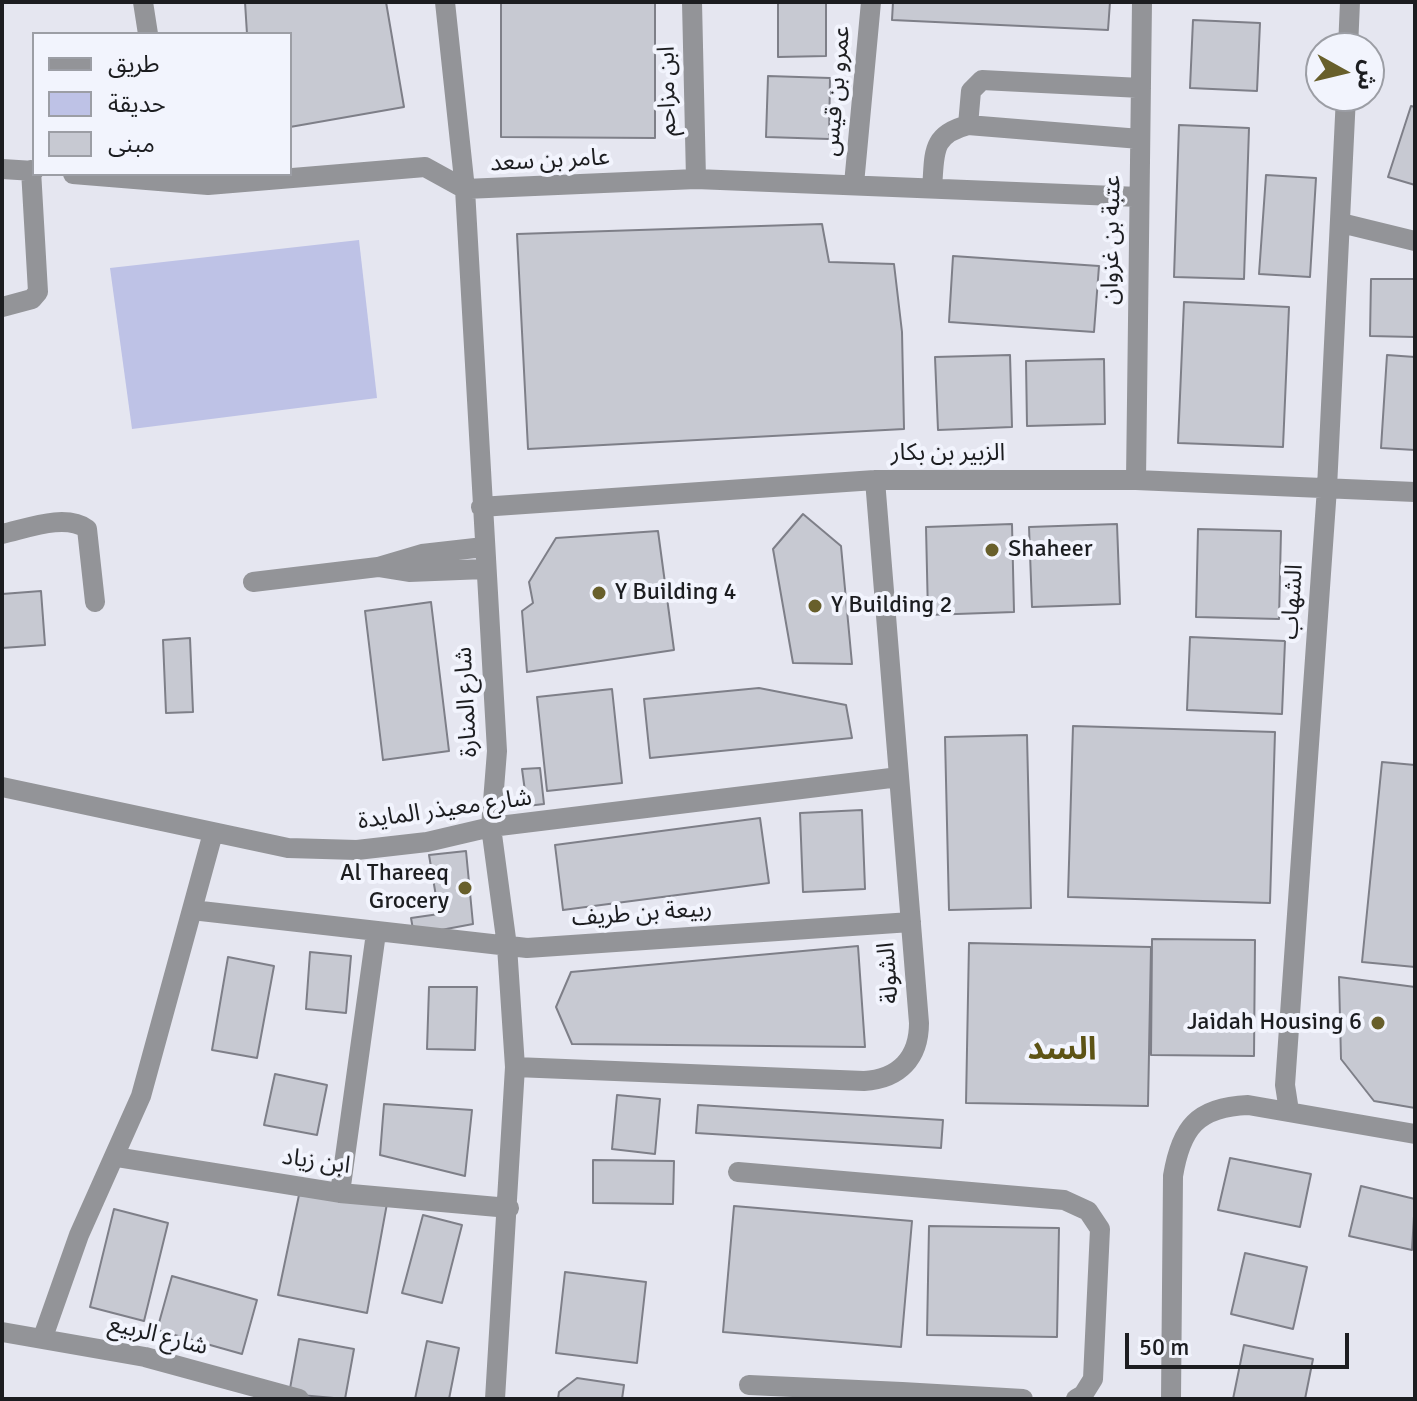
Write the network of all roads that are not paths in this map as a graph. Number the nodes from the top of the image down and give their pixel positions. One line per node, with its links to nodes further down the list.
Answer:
1 (143, 2): 7 (street)
2 (445, 2): 23 (street, شارع المنارة)
3 (692, 2): 19 (street, ابن مزاحم)
4 (871, 2): 21 (street, عمرو بن قيس)
5 (1142, 2): 9 (street, عتبة بن غزوان)
6 (1350, 2): 8 (street)
7 (148, 32)
8 (1349, 32)
9 (1141, 88): 11 (street); 12 (street, عتبة بن غزوان)
10 (1345, 112): 25 (street, الشهاب)
11 (968, 125): 12 (street); 22 (street)
12 (1140, 139): 24 (street, عتبة بن غزوان)
13 (2, 169): 14 (street)
14 (32, 170)
15 (292, 175): 23 (street, عامر بن سعد)
16 (33, 176): 27 (street)
17 (107, 176): 20 (street, عامر بن سعد)
18 (276, 176): 20 (street, عامر بن سعد)
19 (696, 179): 21 (street, عامر بن سعد); 23 (street, عامر بن سعد)
20 (193, 181)
21 (854, 184): 22 (street, عامر بن سعد)
22 (932, 188): 24 (street, عامر بن سعد)
23 (465, 189): 32 (street, شارع المنارة)
24 (1139, 197): 29 (street, عتبة بن غزوان)
25 (1341, 223): 26 (street); 30 (street, الشهاب)
26 (1415, 241)
27 (2, 307)
28 (875, 480): 29 (street, الزبير بن بكار); 32 (street, الزبير بن بكار); 39 (street, الشولة)
29 (1136, 480): 30 (street, الزبير بن بكار)
30 (1327, 488): 31 (street, الزبير بن بكار); 48 (street, الشهاب)
31 (1415, 492)
32 (481, 507): 34 (street, شارع المنارة)
33 (2, 534): 38 (street)
34 (484, 547): 35 (street); 36 (street, شارع المنارة)
35 (378, 567): 36 (street); 37 (street)
36 (485, 569): 41 (street, شارع المنارة)
37 (253, 582)
38 (95, 602)
39 (899, 777): 41 (street, شارع معيذر المايدة); 44 (street, الشولة)
40 (2, 787): 42 (street, شارع معيذر المايدة)
41 (491, 827): 42 (street, شارع معيذر المايدة); 46 (street, شارع المنارة)
42 (213, 833): 43 (street)
43 (192, 910): 45 (street, ربيعة بن طريف); 50 (street)
44 (911, 922): 46 (street, ربيعة بن طريف); 47 (street, الشولة)
45 (376, 933): 46 (street, ربيعة بن طريف); 52 (street)
46 (507, 946): 47 (street, شارع المنارة)
47 (515, 1067): 53 (street, شارع المنارة)
48 (1289, 1111): 49 (street); 62 (street)
49 (1415, 1134)
50 (116, 1157): 52 (street, ابن زياد); 55 (street)
51 (738, 1172): 61 (street)
52 (340, 1193): 53 (street, ابن زياد)
53 (509, 1208): 59 (street, شارع المنارة)
54 (2, 1332): 55 (street, شارع الربيع)
55 (43, 1337): 58 (street, شارع الربيع)
56 (749, 1385): 57 (street)
57 (901, 1395): 60 (street)
58 (299, 1399)
59 (495, 1399)
60 (1023, 1399)
61 (1076, 1399)
62 (1171, 1399)

